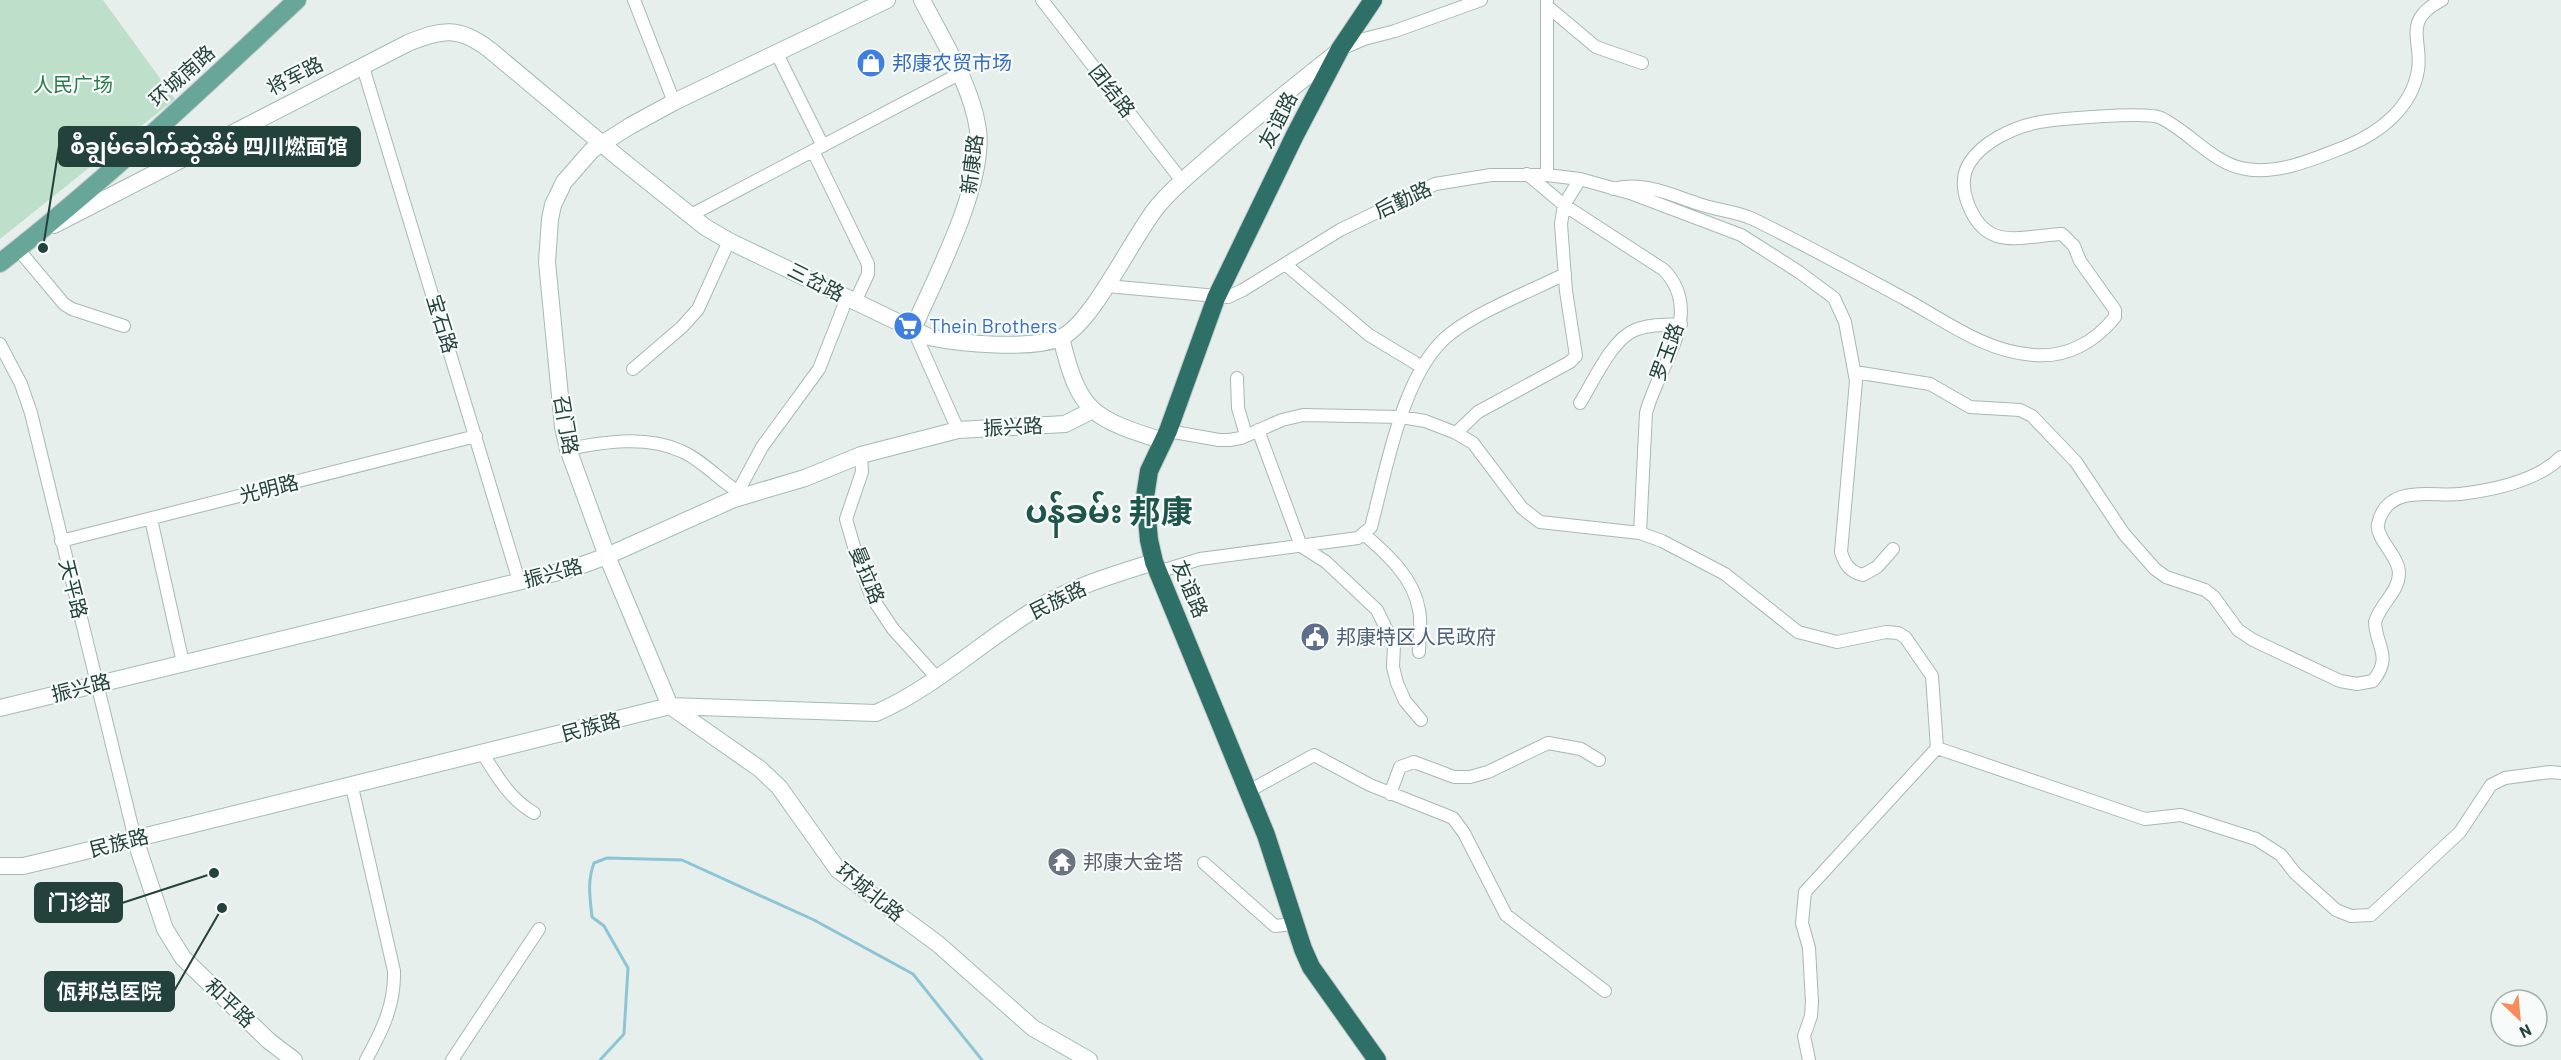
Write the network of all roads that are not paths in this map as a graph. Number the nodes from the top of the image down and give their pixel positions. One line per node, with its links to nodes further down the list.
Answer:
1 (297, 0): 18 (main road, 环城南路)
2 (634, 0): 15 (street)
3 (887, 0): 11 (main road)
4 (922, 0): 14 (main road, 新康路)
5 (1041, 0): 22 (street, 团结路)
6 (1373, 0): 10 (highway, 友谊路)
7 (1481, 0): 10 (street)
8 (2442, 0): 24 (street)
9 (1547, 3): 12 (street); 20 (street)
10 (1340, 50): 22 (main road); 34 (highway, 友谊路)
11 (777, 54): 15 (main road); 17 (street)
12 (1642, 63)
13 (363, 67): 16 (main road, 将军路); 23 (main road, 将军路); 52 (street, 宝石路)
14 (959, 74): 17 (street); 38 (main road, 新康路)
15 (674, 102): 16 (main road)
16 (600, 143): 26 (main road, 三岔路); 54 (main road, 召门路)
17 (818, 148): 26 (street); 35 (street)
18 (117, 164): 23 (main road); 27 (main road, 环城南路)
19 (1527, 174): 20 (street, 后勤路); 25 (street, 罗玉路); 31 (street, 后勤路)
20 (1547, 175): 21 (street, 后勤路)
21 (1580, 178): 24 (street, 后勤路); 25 (street)
22 (1182, 181): 33 (main road)
23 (135, 183): 27 (main road, 将军路)
24 (1613, 189): 44 (street, 后勤路)
25 (1564, 205): 32 (street); 36 (street, 罗玉路)
26 (689, 216): 28 (main road, 三岔路)
27 (41, 231): 29 (main road, 将军路)
28 (729, 241): 35 (main road, 三岔路); 43 (street)
29 (18, 249): 30 (main road, 将军路); 37 (street)
30 (0, 263)
31 (1285, 264): 34 (street, 后勤路); 42 (street)
32 (1564, 274): 42 (street); 51 (street)
33 (1107, 286): 34 (street, 后勤路); 39 (main road)
34 (1216, 298): 53 (highway, 友谊路)
35 (851, 300): 38 (main road, 三岔路); 57 (street)
36 (1681, 324): 46 (street); 59 (street, 罗玉路)
37 (124, 326)
38 (912, 329): 39 (main road, 三岔路); 49 (street)
39 (1061, 338): 47 (main road)
40 (0, 344): 41 (street, 天平路)
41 (4, 361): 61 (street, 天平路)
42 (1422, 367): 48 (street)
43 (633, 369)
44 (1855, 372): 56 (street); 63 (street, 后勤路)
45 (1237, 378): 50 (street)
46 (1580, 403)
47 (1093, 410): 49 (main road, 振兴路); 53 (main road)
48 (1401, 417): 50 (street); 51 (street); 60 (street)
49 (958, 430): 55 (main road, 振兴路)
50 (1252, 432): 53 (street); 62 (street)
51 (1456, 433): 59 (street)
52 (476, 436): 58 (street, 光明路); 66 (street, 宝石路)
53 (1166, 436): 65 (highway, 友谊路)
54 (567, 449): 57 (street); 64 (main road, 召门路)
55 (861, 454): 57 (main road, 振兴路); 69 (street, 曼拉路)
56 (2561, 457)
57 (735, 495): 64 (main road, 振兴路)
58 (151, 519): 61 (street, 光明路); 68 (street)
59 (1640, 533): 74 (street)
60 (1365, 535): 62 (street); 67 (street)
61 (61, 541): 70 (street, 天平路)
62 (1300, 546): 65 (street); 73 (street)
63 (1893, 549)
64 (607, 556): 66 (main road, 振兴路); 71 (main road, 召门路)
65 (1156, 567): 69 (main road, 民族路); 79 (highway, 友谊路)
66 (519, 582): 68 (main road, 振兴路)
67 (1419, 652)
68 (183, 663): 70 (main road, 振兴路)
69 (938, 679): 71 (main road, 民族路)
70 (96, 684): 72 (main road, 振兴路); 82 (street, 天平路)
71 (670, 706): 75 (main road, 民族路); 91 (main road, 环城北路)
72 (0, 708)
73 (1421, 720)
74 (1937, 748): 77 (street); 93 (street)
75 (483, 754): 78 (main road, 民族路); 81 (street)
76 (1599, 760): 80 (street)
77 (2561, 773)
78 (352, 787): 82 (main road, 民族路); 89 (street)
79 (1249, 791): 80 (street); 85 (highway, 友谊路)
80 (1390, 794): 87 (street)
81 (534, 813)
82 (135, 839): 84 (main road, 民族路); 88 (main road, 和平路)
83 (1204, 863): 85 (street)
84 (0, 866)
85 (1294, 924): 92 (highway, 友谊路)
86 (539, 928): 90 (street)
87 (1605, 991)
88 (294, 1060)
89 (366, 1060)
90 (452, 1060)
91 (1089, 1060)
92 (1377, 1060)
93 (1809, 1060)

